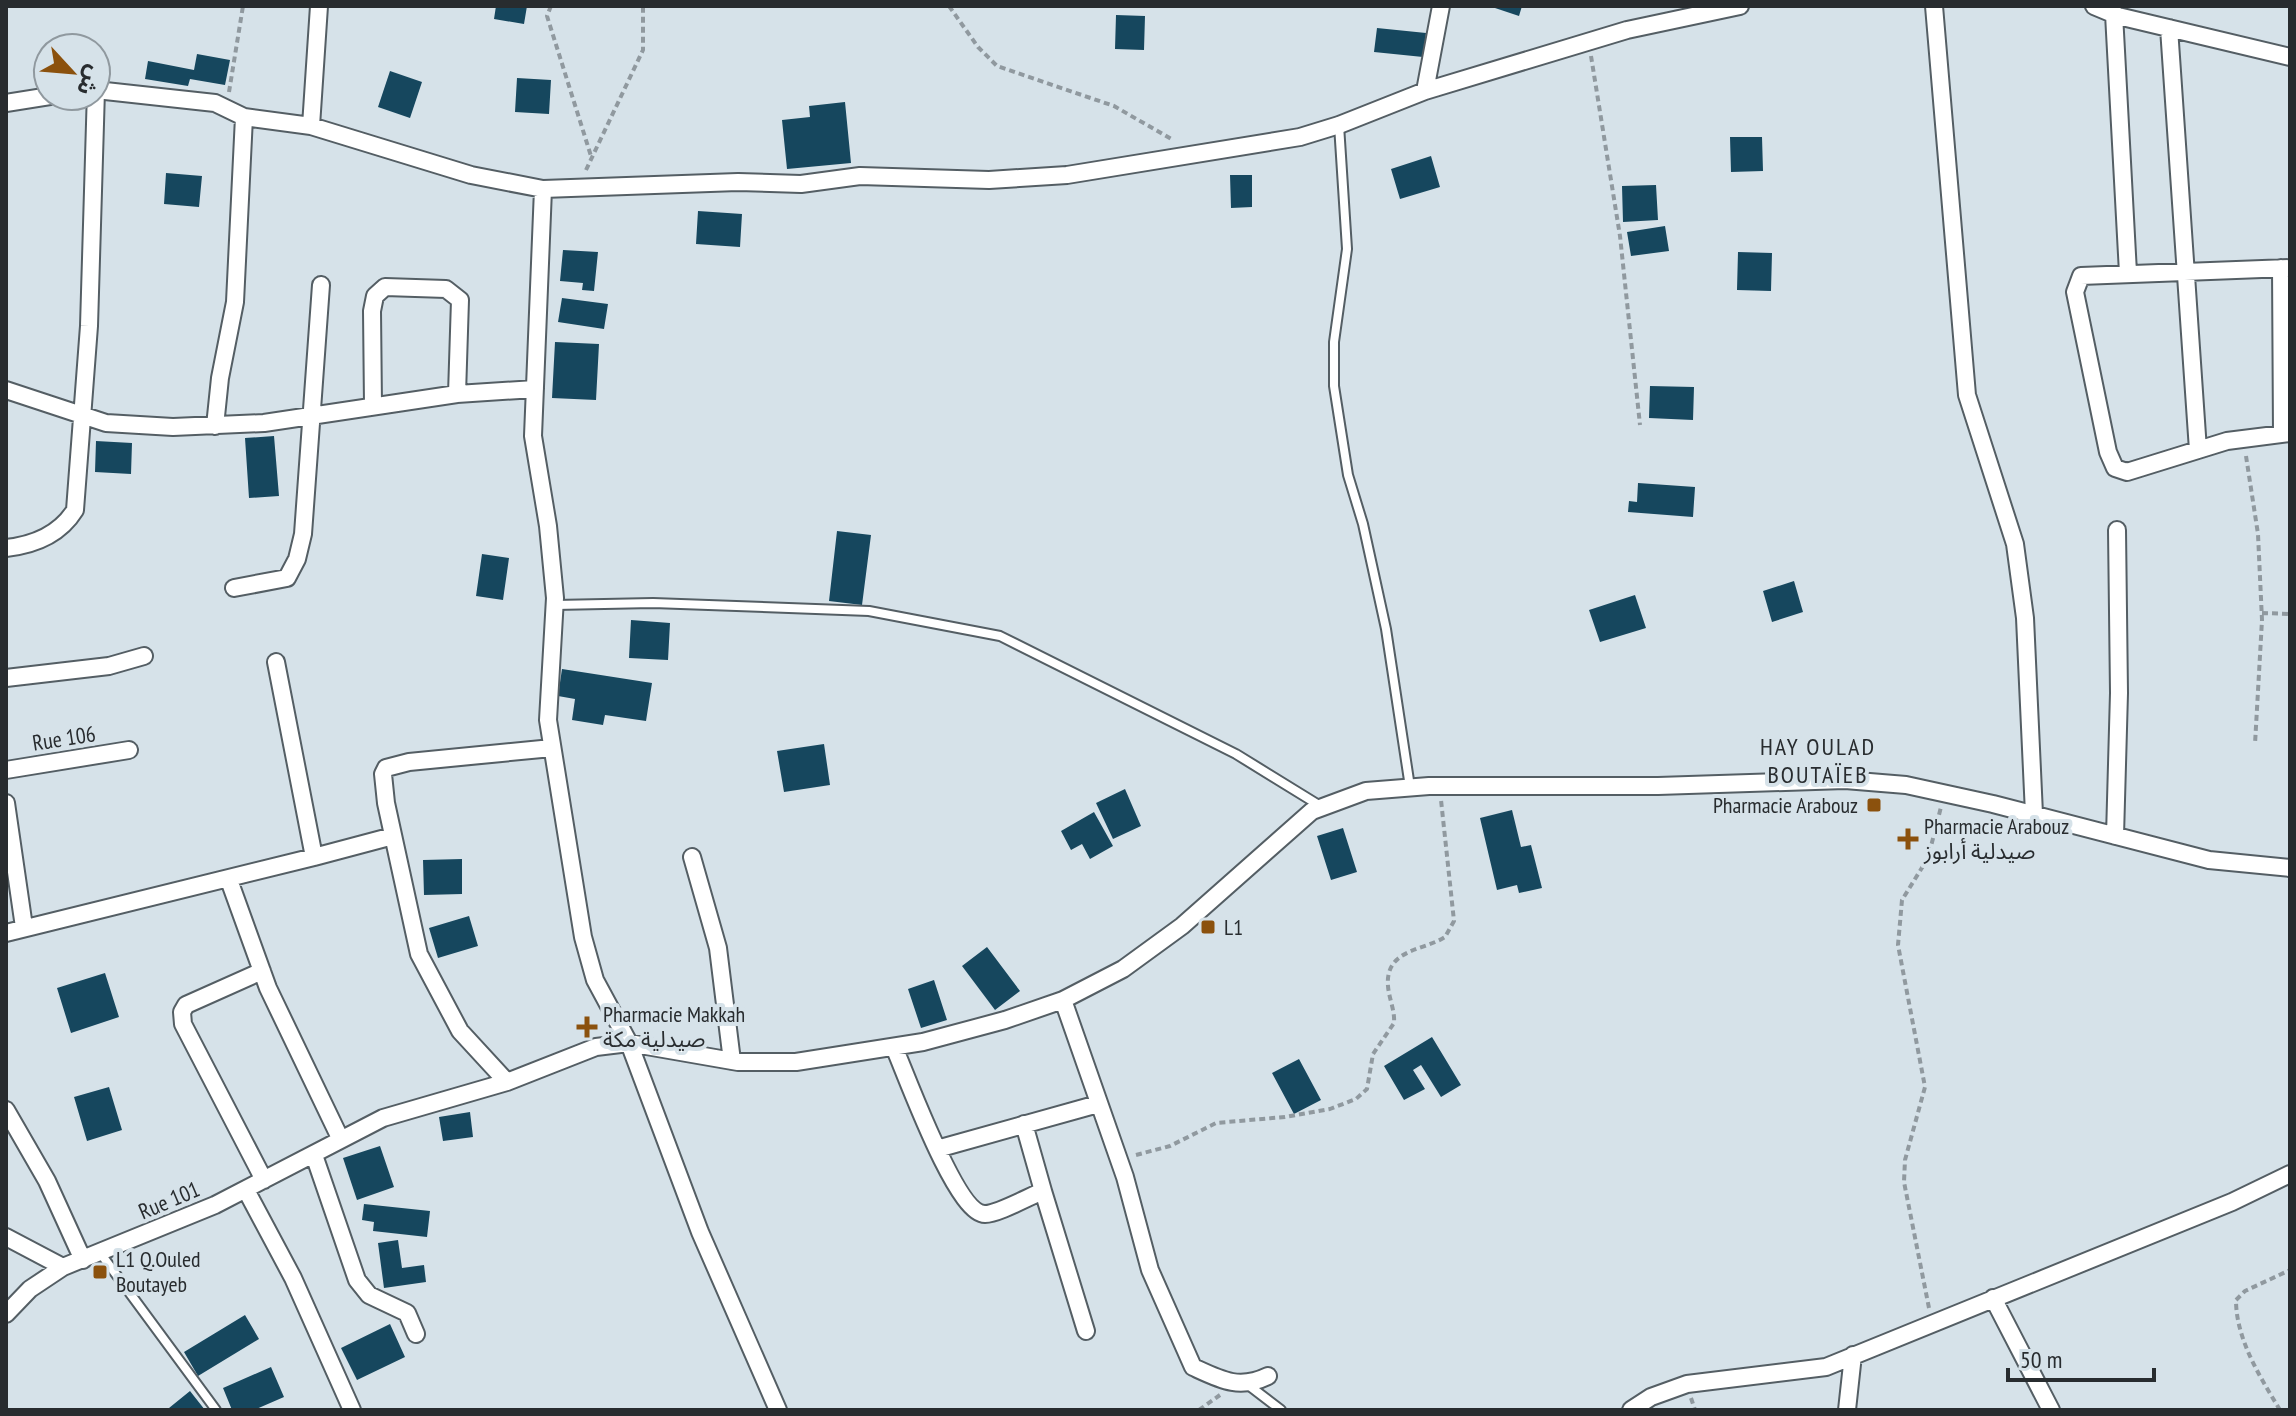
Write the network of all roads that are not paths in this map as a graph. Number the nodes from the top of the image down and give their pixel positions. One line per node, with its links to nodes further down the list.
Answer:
1 (319, 6): 16 (street)
2 (1441, 6): 9 (street)
3 (1740, 6): 9 (street)
4 (1934, 6): 44 (street)
5 (2094, 6): 6 (street)
6 (2114, 14): 7 (street); 20 (street)
7 (2169, 28): 8 (street); 19 (street)
8 (2290, 57)
9 (1425, 91): 15 (street)
10 (112, 92): 14 (street)
11 (32, 99): 12 (street)
12 (6, 103)
13 (96, 112): 27 (street)
14 (244, 117): 16 (street); 28 (street)
15 (1339, 125): 17 (street); 41 (lane)
16 (311, 126): 17 (street)
17 (543, 189): 22 (street)
18 (2286, 268): 19 (street); 29 (street)
19 (2185, 271): 20 (street); 30 (street)
20 (2128, 273): 30 (street)
21 (321, 285): 26 (street)
22 (535, 389): 24 (street); 34 (street)
23 (6, 390): 27 (street)
24 (457, 394): 25 (street); 25 (street)
25 (373, 405): 26 (street)
26 (312, 417): 28 (street); 33 (street)
27 (82, 418): 28 (street); 32 (street)
28 (215, 426)
29 (2286, 433): 30 (street)
30 (2198, 450)
31 (2117, 530): 46 (street)
32 (6, 548)
33 (234, 588)
34 (554, 605): 38 (street); 43 (lane)
35 (144, 656): 37 (street)
36 (276, 662): 47 (street)
37 (6, 678)
38 (552, 748): 45 (street); 55 (street)
39 (129, 750): 40 (street, Rue 106)
40 (6, 770)
41 (1410, 787): 43 (street, Rue 101); 44 (street, Rue 101)
42 (6, 803): 51 (street)
43 (1322, 807): 54 (street, Rue 101)
44 (2034, 814): 46 (street, Rue 101)
45 (393, 836): 47 (street); 58 (street)
46 (2115, 836): 49 (street, Rue 101)
47 (314, 857): 50 (street)
48 (692, 857): 57 (street)
49 (2290, 868)
50 (229, 880): 51 (street); 53 (street)
51 (24, 927): 52 (street)
52 (6, 933)
53 (262, 971): 62 (street); 66 (street)
54 (1063, 1000): 56 (street, Rue 101); 59 (street)
55 (629, 1043): 57 (street, Rue 101); 58 (street, Rue 101); 82 (street)
56 (894, 1047): 57 (street, Rue 101); 63 (street)
57 (732, 1061)
58 (507, 1082): 62 (street, Rue 101)
59 (1098, 1104): 61 (street); 79 (street)
60 (6, 1110): 71 (street)
61 (1024, 1124): 63 (street); 68 (street)
62 (348, 1136): 64 (street, Rue 101)
63 (937, 1149): 68 (street)
64 (314, 1155): 66 (street, Rue 101); 76 (street)
65 (2290, 1174): 73 (street)
66 (264, 1180): 67 (street, Rue 101)
67 (246, 1190): 70 (street, Rue 101); 81 (street)
68 (1043, 1191): 75 (street)
69 (6, 1237): 72 (street)
70 (101, 1254): 71 (street, Rue 101); 80 (lane)
71 (83, 1260): 72 (street, Rue 101)
72 (63, 1267): 74 (street, Rue 101)
73 (1993, 1298): 77 (street); 86 (street)
74 (6, 1314)
75 (1086, 1331)
76 (416, 1334)
77 (1853, 1355): 84 (street); 85 (street)
78 (1268, 1376): 79 (street)
79 (1247, 1384): 83 (lane)
80 (216, 1410)
81 (352, 1410)
82 (778, 1410)
83 (1281, 1410)
84 (1631, 1410)
85 (1847, 1410)
86 (2051, 1410)

